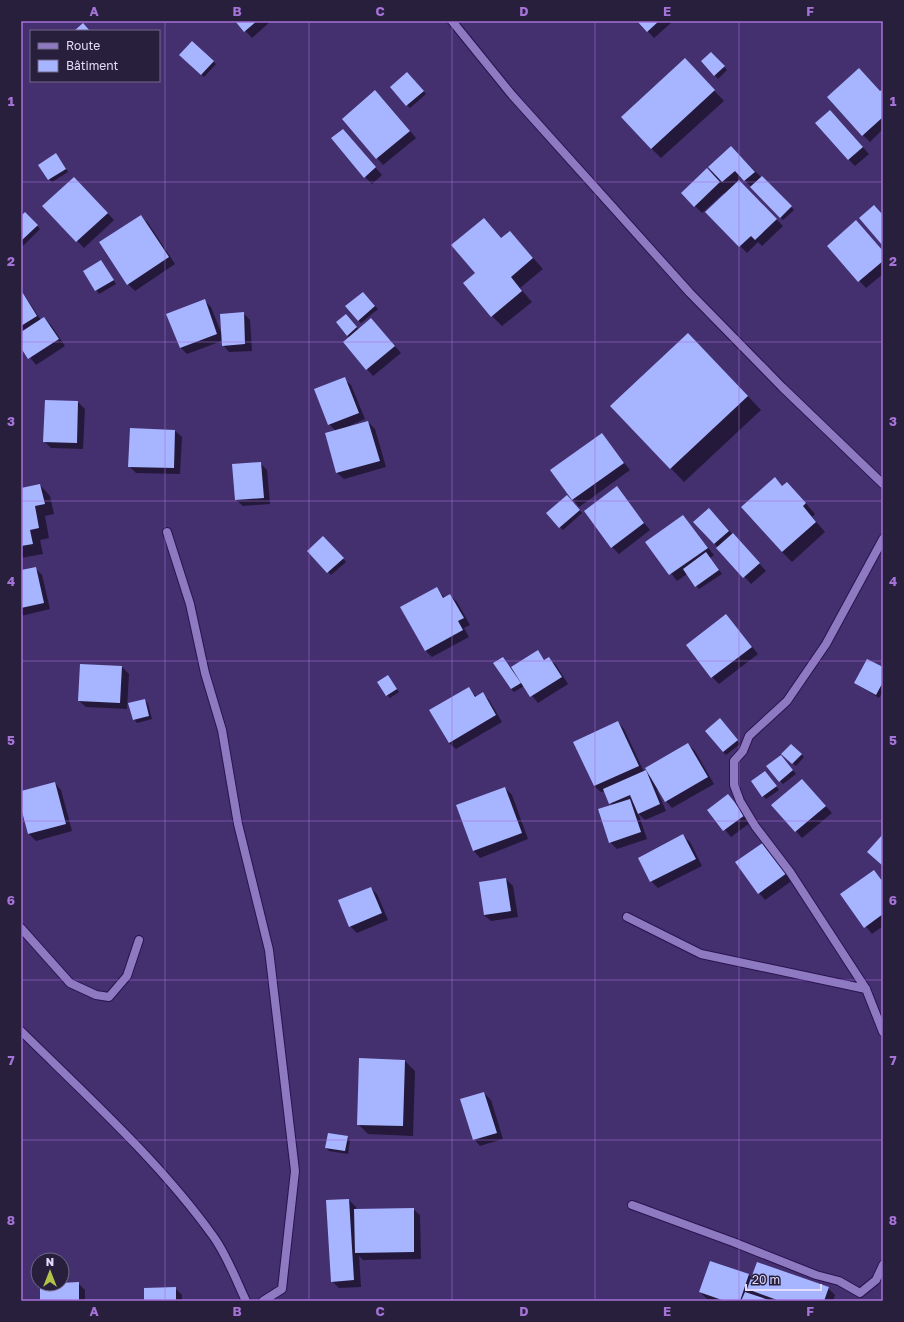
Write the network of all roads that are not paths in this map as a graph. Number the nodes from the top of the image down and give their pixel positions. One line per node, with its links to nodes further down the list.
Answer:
1 (452, 21): 2 (street)
2 (883, 484)
3 (167, 532): 15 (street)
4 (883, 539): 8 (street)
5 (627, 917): 8 (street)
6 (21, 928): 7 (street)
7 (139, 940)
8 (866, 989): 10 (street)
9 (21, 1031): 14 (street)
10 (883, 1032)
11 (632, 1205): 13 (street)
12 (883, 1265): 13 (street)
13 (859, 1297)
14 (246, 1301)
15 (263, 1301)

